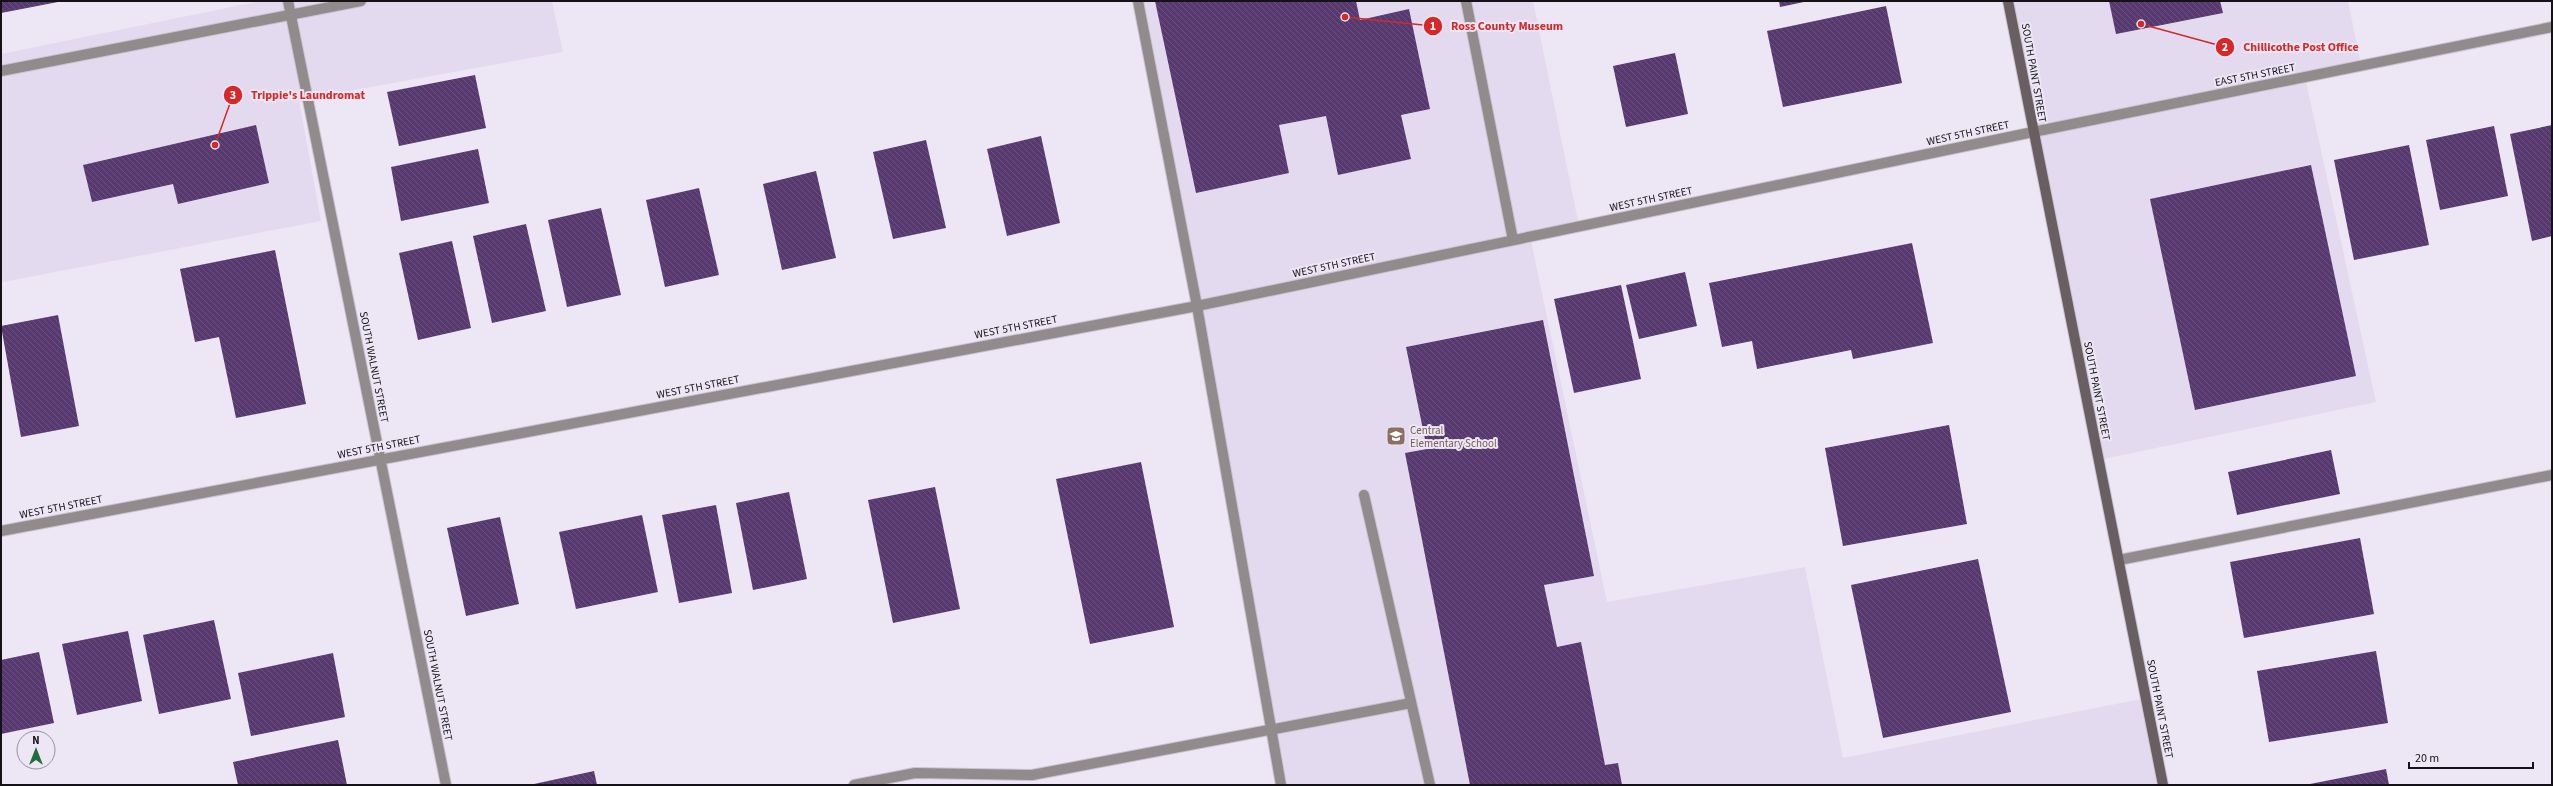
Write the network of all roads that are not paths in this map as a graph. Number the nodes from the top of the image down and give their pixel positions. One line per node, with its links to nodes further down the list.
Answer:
1 (288, 1): 6 (street, SOUTH WALNUT STREET)
2 (361, 1): 6 (street)
3 (1138, 1): 11 (street)
4 (1466, 1): 10 (street)
5 (2008, 1): 9 (main road, SOUTH PAINT STREET)
6 (291, 16): 8 (street); 12 (street, SOUTH WALNUT STREET)
7 (2552, 27): 9 (street, EAST 5TH STREET)
8 (1, 71)
9 (2033, 132): 10 (street, WEST 5TH STREET); 16 (main road, SOUTH PAINT STREET)
10 (1513, 240): 11 (street, WEST 5TH STREET)
11 (1197, 306): 12 (street, WEST 5TH STREET); 18 (street)
12 (380, 459): 15 (street, WEST 5TH STREET); 19 (street, SOUTH WALNUT STREET)
13 (2552, 475): 16 (street)
14 (1364, 495): 17 (street)
15 (1, 531)
16 (2120, 560): 23 (main road, SOUTH PAINT STREET)
17 (1411, 703): 18 (street); 22 (street)
18 (1271, 731): 20 (street); 21 (street)
19 (446, 785)
20 (854, 785)
21 (1281, 785)
22 (1430, 785)
23 (2163, 785)

